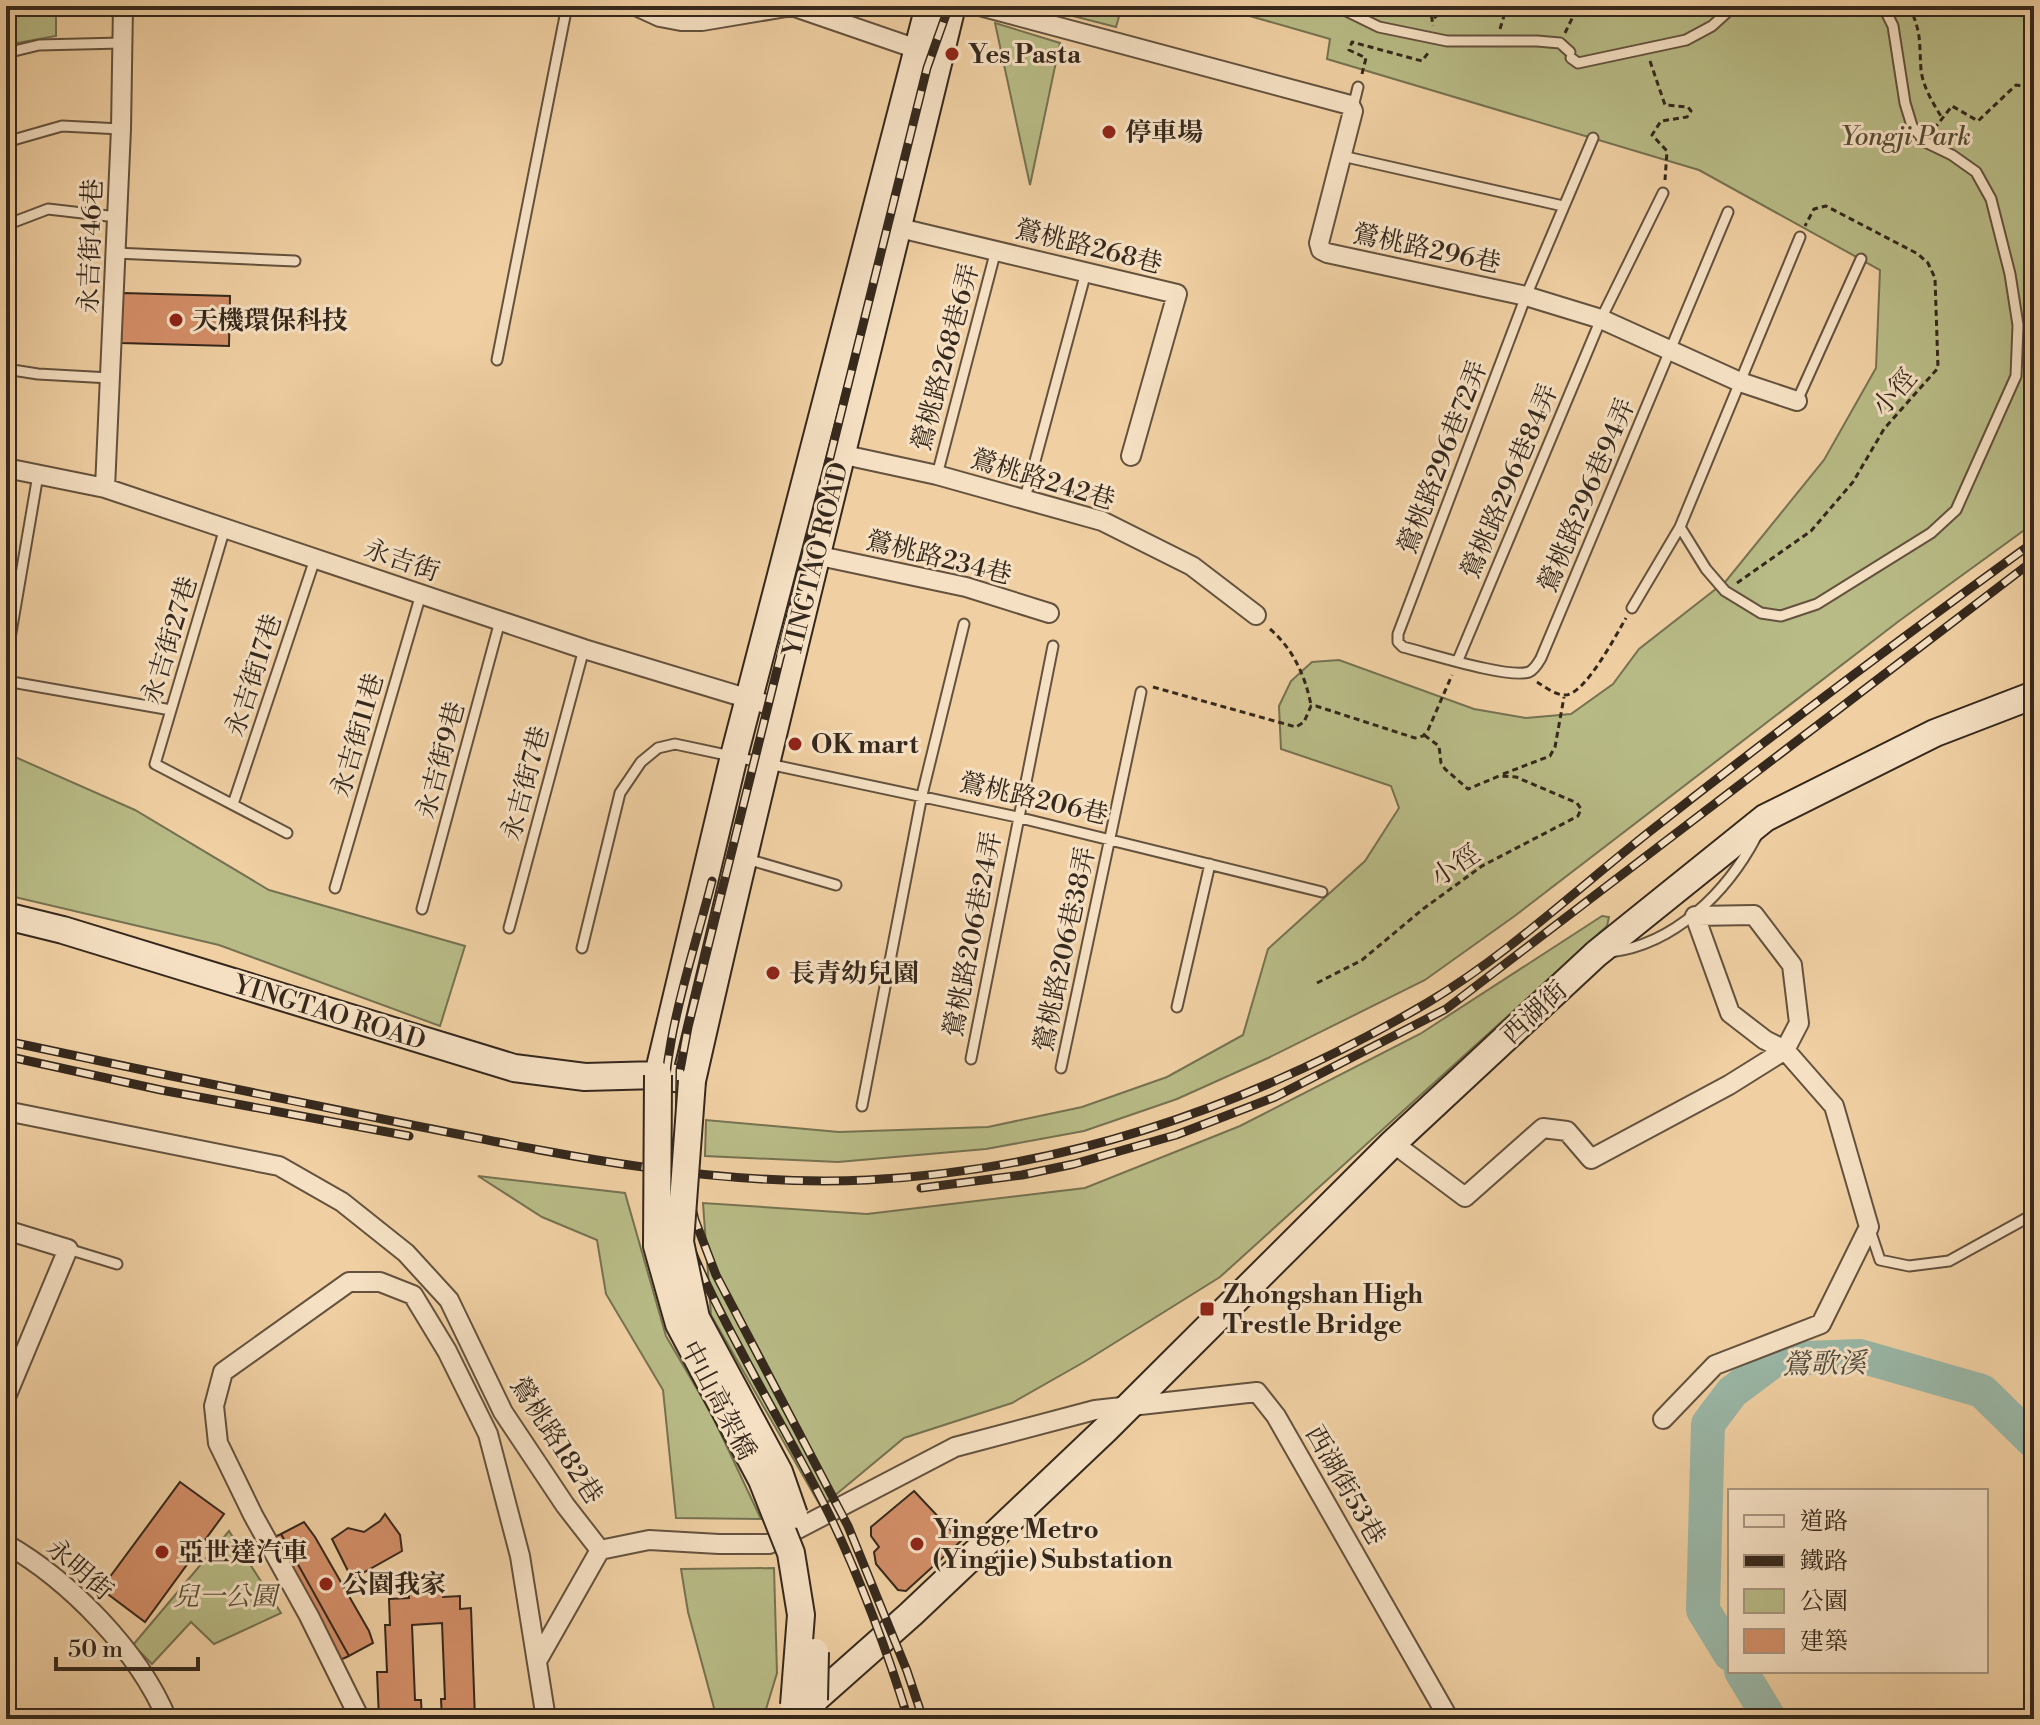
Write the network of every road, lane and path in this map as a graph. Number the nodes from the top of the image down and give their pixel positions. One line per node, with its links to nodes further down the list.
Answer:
1 (123, 6): 17 (street, 永吉街46巷)
2 (567, 6): 48 (lane)
3 (636, 6): 20 (street)
4 (929, 6): 20 (main road, YINGTAO ROAD)
5 (952, 6): 38 (main road, YINGTAO ROAD)
6 (980, 6): 14 (street)
7 (1336, 6): 16 (lane)
8 (1443, 6): 15 (path)
9 (1507, 6): 18 (path)
10 (1578, 6): 19 (path)
11 (1734, 6): 21 (lane)
12 (1883, 6): 30 (lane)
13 (1909, 6): 26 (path)
14 (1012, 10): 25 (street)
15 (1433, 18)
16 (1432, 38): 18 (lane); 23 (path)
17 (121, 43): 22 (lane); 27 (street, 永吉街46巷)
18 (1494, 43): 19 (lane)
19 (1560, 43): 21 (lane)
20 (917, 49): 36 (main road, YINGTAO ROAD)
21 (1646, 49): 32 (path)
22 (6, 53)
23 (1358, 87): 25 (lane)
24 (2034, 95): 26 (path)
25 (1353, 107): 31 (street, 鶯桃路296巷)
26 (1942, 118): 30 (path)
27 (121, 129): 29 (lane); 35 (street, 永吉街46巷)
28 (1593, 138): 33 (lane, 鶯桃路296巷72弄)
29 (6, 142)
30 (1925, 142): 64 (lane)
31 (1342, 156): 33 (lane); 45 (street, 鶯桃路296巷)
32 (1663, 193): 46 (lane, 鶯桃路296巷84弄)
33 (1563, 206): 45 (lane, 鶯桃路296巷72弄)
34 (1728, 212): 47 (lane, 鶯桃路296巷94弄)
35 (117, 217): 37 (lane); 41 (street, 永吉街46巷)
36 (872, 222): 38 (street, 鶯桃路268巷); 80 (main road, YINGTAO ROAD)
37 (6, 225)
38 (898, 228): 40 (street, 鶯桃路268巷); 53 (main road, YINGTAO ROAD)
39 (1800, 237): 51 (lane); 64 (path, 小徑)
40 (996, 250): 44 (street, 鶯桃路268巷); 57 (lane, 鶯桃路268巷6弄)
41 (115, 253): 43 (lane); 50 (street, 永吉街46巷)
42 (1861, 259): 52 (lane)
43 (295, 261)
44 (1086, 272): 54 (street, 鶯桃路268巷); 59 (lane)
45 (1526, 296): 46 (street, 鶯桃路296巷); 73 (lane, 鶯桃路296巷72弄)
46 (1601, 319): 47 (street, 鶯桃路296巷); 73 (lane, 鶯桃路296巷84弄)
47 (1671, 350): 51 (street, 鶯桃路296巷); 75 (lane, 鶯桃路296巷94弄)
48 (497, 360)
49 (6, 369): 50 (lane)
50 (110, 378): 58 (street, 永吉街46巷)
51 (1740, 382): 52 (street, 鶯桃路296巷); 60 (lane)
52 (1797, 401)
53 (840, 454): 57 (street, 鶯桃路242巷); 62 (main road, YINGTAO ROAD)
54 (1131, 456)
55 (6, 468): 56 (street, 永吉街)
56 (38, 475): 58 (street, 永吉街); 74 (lane)
57 (937, 475): 59 (street, 鶯桃路242巷)
58 (105, 488): 61 (street, 永吉街)
59 (1025, 498): 68 (street, 鶯桃路242巷)
60 (1680, 527): 64 (lane); 66 (lane)
61 (225, 528): 63 (street, 永吉街); 83 (lane, 永吉街27巷)
62 (815, 555): 67 (street, 鶯桃路234巷); 82 (main road, YINGTAO ROAD)
63 (315, 559): 65 (street, 永吉街); 89 (lane, 永吉街17巷)
64 (1725, 591)
65 (421, 594): 69 (street, 永吉街); 97 (lane, 永吉街11巷)
66 (1632, 608): 78 (path)
67 (1049, 613)
68 (1256, 615): 81 (path)
69 (500, 621): 72 (street, 永吉街); 99 (lane, 永吉街9巷)
70 (964, 624): 88 (lane)
71 (1053, 646): 90 (lane, 鶯桃路206巷24弄)
72 (584, 649): 80 (street, 永吉街); 102 (lane, 永吉街7巷)
73 (1458, 660): 75 (lane); 84 (path)
74 (6, 662)
75 (1525, 673): 78 (path)
76 (6, 681): 83 (lane)
77 (1141, 692): 81 (path); 93 (lane, 鶯桃路206巷38弄)
78 (1564, 695): 87 (path, 小徑)
79 (2034, 695): 91 (main road, 西湖街)
80 (750, 700): 82 (street, 永吉街); 85 (main road, YINGTAO ROAD)
81 (1311, 706): 84 (path)
82 (779, 708): 86 (main road, YINGTAO ROAD)
83 (171, 710): 89 (lane, 永吉街27巷)
84 (1424, 735): 87 (path, 小徑)
85 (734, 756): 86 (lane, 鶯桃路206巷); 103 (lane, 鶯桃路206巷); 110 (main road, YINGTAO ROAD)
86 (766, 763): 88 (lane, 鶯桃路206巷); 94 (main road, YINGTAO ROAD)
87 (1499, 776): 105 (path, 小徑)
88 (922, 795): 90 (lane, 鶯桃路206巷); 112 (lane)
89 (233, 804): 92 (lane)
90 (1017, 817): 93 (lane, 鶯桃路206巷); 108 (lane, 鶯桃路206巷24弄)
91 (1765, 818): 101 (lane); 104 (main road, 西湖街)
92 (287, 833)
93 (1110, 838): 95 (lane, 鶯桃路206巷); 109 (lane, 鶯桃路206巷38弄)
94 (742, 857): 96 (lane); 111 (main road, YINGTAO ROAD)
95 (1210, 864): 98 (lane, 鶯桃路206巷); 106 (lane)
96 (836, 885)
97 (335, 888)
98 (1322, 892)
99 (422, 909)
100 (6, 916): 110 (main road, YINGTAO ROAD)
101 (1695, 916): 104 (lane); 107 (street); 107 (street)
102 (509, 928)
103 (582, 948)
104 (1596, 954): 114 (main road, 西湖街)
105 (1317, 983)
106 (1177, 1007)
107 (1785, 1050): 114 (street); 116 (street)
108 (971, 1059)
109 (1061, 1068)
110 (658, 1075): 111 (main road, YINGTAO ROAD); 126 (main road, 中山高架橋, bridge)
111 (692, 1081): 126 (main road, 中山高架橋, bridge)
112 (862, 1106)
113 (6, 1111): 124 (street, 鶯桃路182巷)
114 (1393, 1143): 121 (main road, 西湖街)
115 (2034, 1214): 116 (lane)
116 (1869, 1227): 122 (street)
117 (6, 1230): 118 (street)
118 (68, 1249): 119 (lane); 120 (street)
119 (117, 1264)
120 (6, 1397)
121 (1128, 1406): 124 (street); 126 (main road, 西湖街); 130 (street, 西湖街53巷)
122 (1663, 1419)
123 (6, 1544): 127 (street, 永明街)
124 (600, 1550): 125 (street)
125 (537, 1661): 128 (street); 129 (street)
126 (801, 1711)
127 (167, 1719)
128 (360, 1719)
129 (546, 1719)
130 (1449, 1719)

